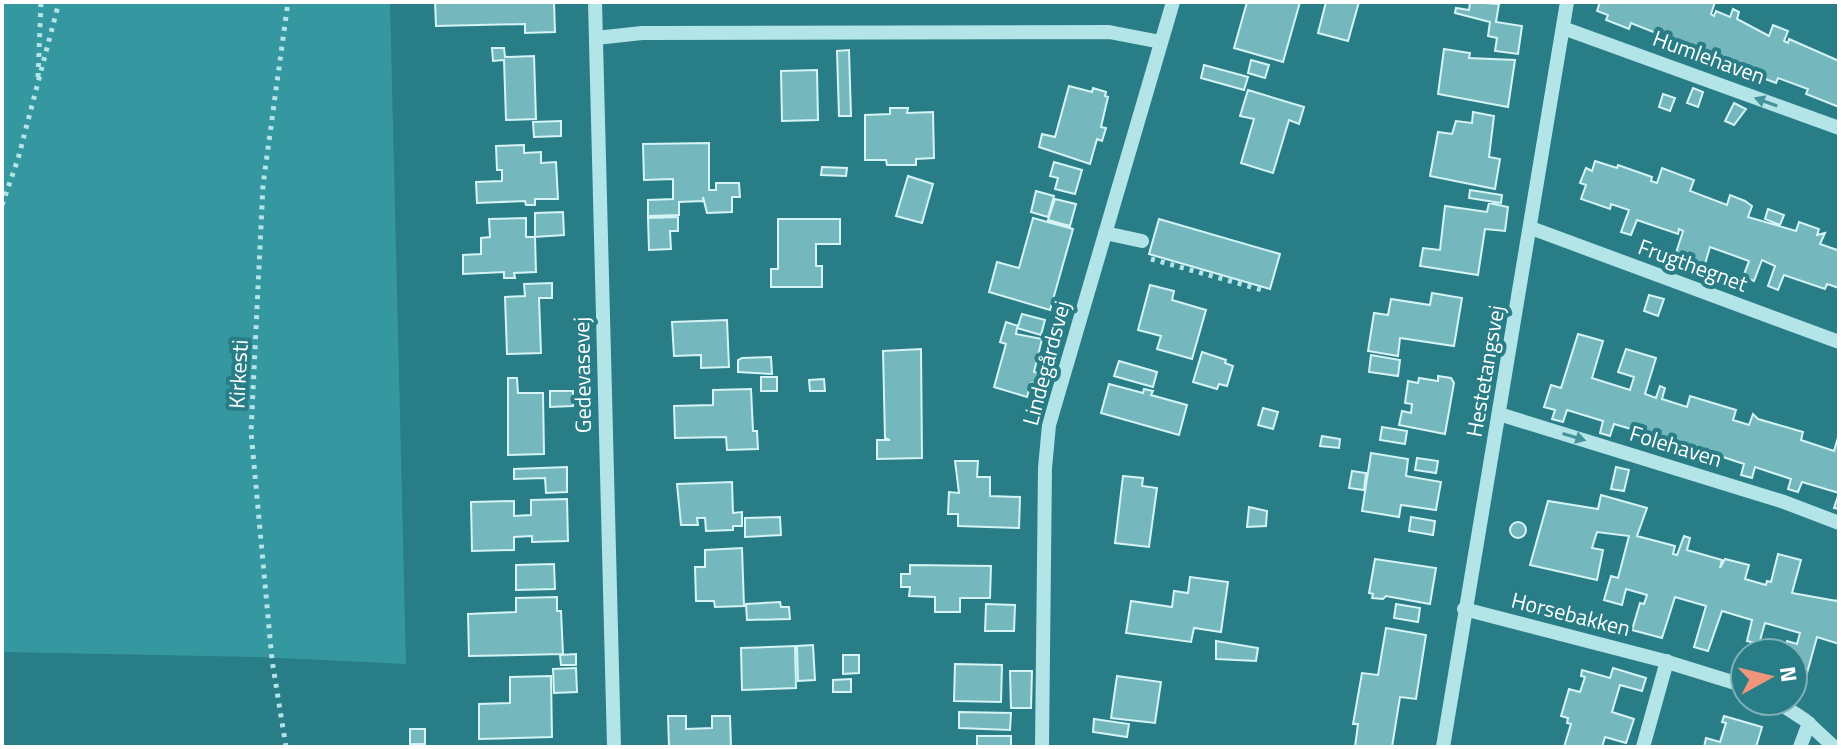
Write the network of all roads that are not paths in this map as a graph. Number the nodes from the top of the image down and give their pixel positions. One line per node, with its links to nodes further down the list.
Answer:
1 (595, 2): 5 (street, Gedevasevej)
2 (1173, 2): 6 (street, Lindegårdsvej)
3 (1567, 2): 4 (street, Hestetangsvej)
4 (1563, 28): 7 (street, Humlehaven, one-way to 4); 8 (street, Hestetangsvej)
5 (596, 38): 6 (street); 19 (street, Gedevasevej)
6 (1161, 42): 9 (street, Lindegårdsvej)
7 (1839, 128)
8 (1531, 228): 11 (street, Frugthegnet); 12 (street, Hestetangsvej)
9 (1105, 233): 10 (street); 20 (street, Lindegårdsvej)
10 (1142, 241)
11 (1839, 342)
12 (1499, 414): 13 (street, Folehaven, one-way to 13); 14 (street, Hestetangsvej)
13 (1839, 523)
14 (1464, 609): 15 (street, Horsebakken); 21 (street, Hestetangsvej)
15 (1667, 661): 16 (street, Horsebakken); 22 (street)
16 (1729, 681)
17 (1800, 717): 18 (street)
18 (1809, 723): 23 (street); 24 (street)
19 (614, 747)
20 (1042, 747)
21 (1443, 747)
22 (1643, 747)
23 (1800, 747)
24 (1834, 747)

